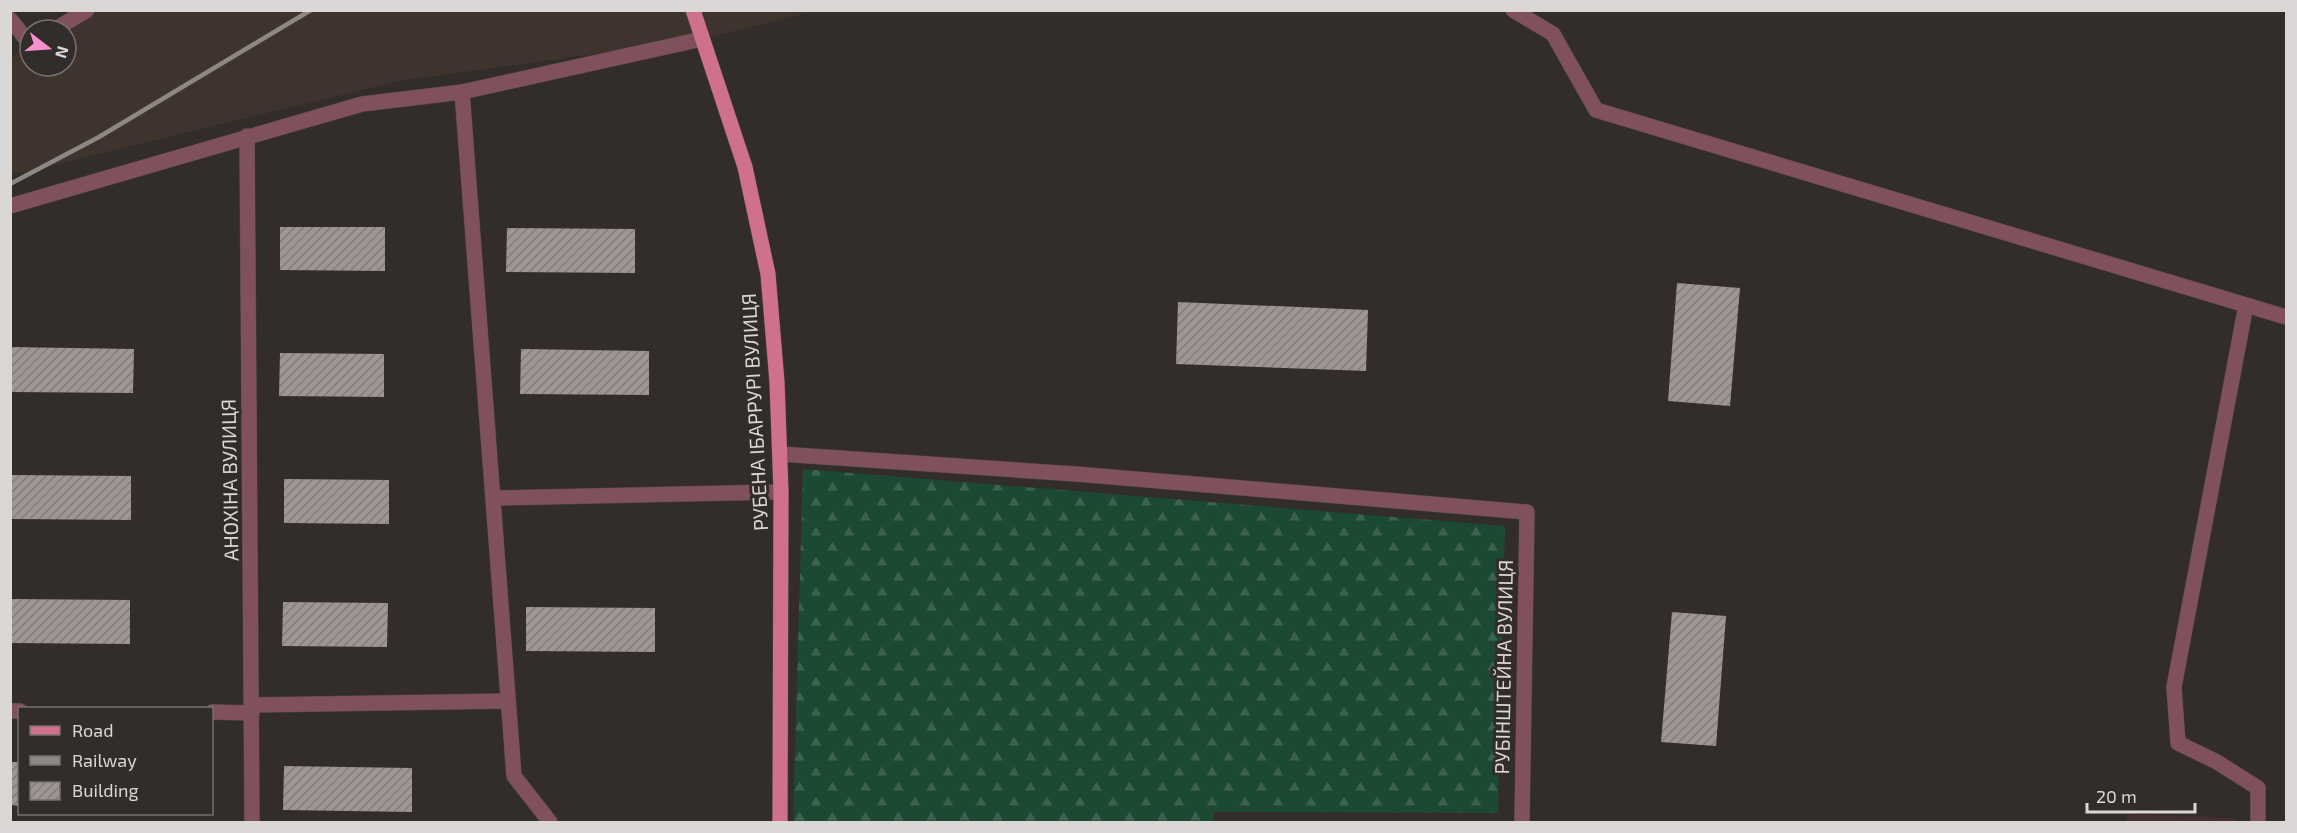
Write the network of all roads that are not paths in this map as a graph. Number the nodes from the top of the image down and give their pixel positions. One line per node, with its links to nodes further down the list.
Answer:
1 (87, 10): 4 (street)
2 (693, 10): 5 (main road, РУБЕНА ІБАРРУРІ ВУЛИЦЯ)
3 (1513, 10): 9 (street)
4 (74, 18)
5 (702, 39): 6 (street); 11 (main road, РУБЕНА ІБАРРУРІ ВУЛИЦЯ)
6 (462, 92): 7 (street); 13 (street)
7 (247, 136): 8 (street); 15 (street, АНОХІНА ВУЛИЦЯ)
8 (10, 206)
9 (2246, 305): 10 (street); 21 (street)
10 (2286, 318)
11 (780, 454): 12 (main road, РУБЕНА ІБАРРУРІ ВУЛИЦЯ); 20 (street, РУБІНШТЕЙНА ВУЛИЦЯ)
12 (781, 492): 13 (street); 19 (main road, РУБЕНА ІБАРРУРІ ВУЛИЦЯ)
13 (495, 498): 14 (street)
14 (507, 701): 15 (street); 18 (street)
15 (252, 709): 16 (street); 17 (street, АНОХІНА ВУЛИЦЯ)
16 (213, 712)
17 (252, 822)
18 (550, 822)
19 (780, 822)
20 (1522, 822)
21 (2258, 822)

